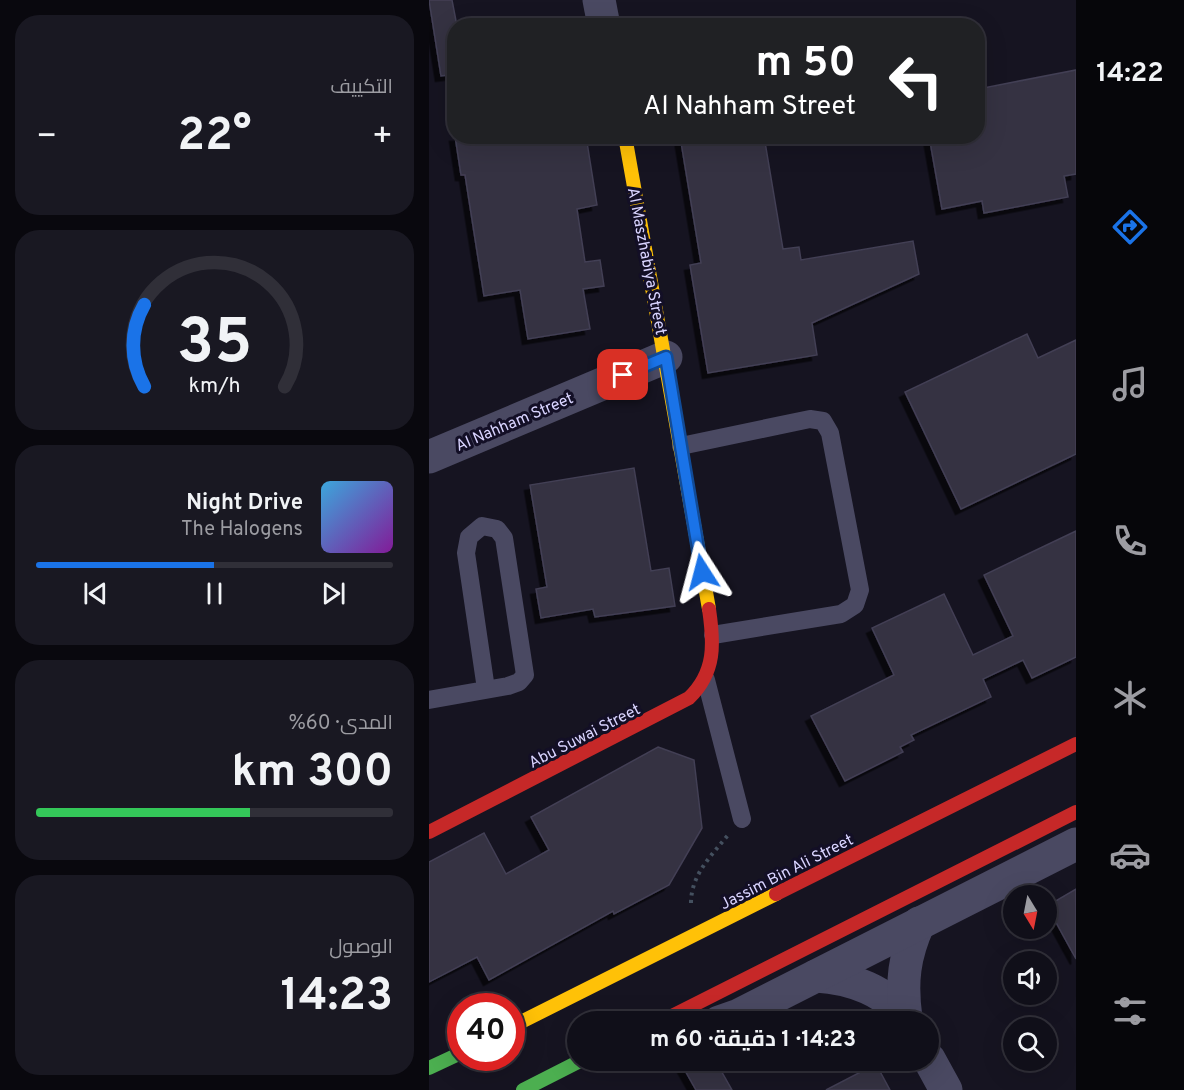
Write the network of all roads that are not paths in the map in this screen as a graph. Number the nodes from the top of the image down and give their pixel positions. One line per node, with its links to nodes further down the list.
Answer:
1 (599, 0): 2 (street)
2 (602, 18)
3 (626, 144): 4 (street, Al Maszhabiya Street)
4 (666, 357): 5 (street, Al Maszhabiya Street); 6 (street, Al Nahham Street)
5 (681, 446): 7 (street, Al Maszhabiya Street); 7 (lane)
6 (429, 457)
7 (713, 635): 8 (street)
8 (706, 680): 13 (lane); 14 (street, Abu Suwai Street)
9 (486, 688): 9 (lane); 10 (lane)
10 (429, 700)
11 (1076, 744): 22 (street, Jassim Bin Ali Street)
12 (1076, 812): 18 (street)
13 (742, 819)
14 (429, 832)
15 (1076, 844): 16 (street)
16 (919, 923): 17 (street); 21 (street)
17 (816, 976): 19 (street); 20 (street)
18 (682, 1011)
19 (747, 1011)
20 (898, 1011)
21 (905, 1011)
22 (525, 1020)
23 (447, 1060): 24 (street)
24 (429, 1068)
25 (567, 1068): 27 (street)
26 (936, 1071): 28 (street)
27 (523, 1090)
28 (946, 1090)

